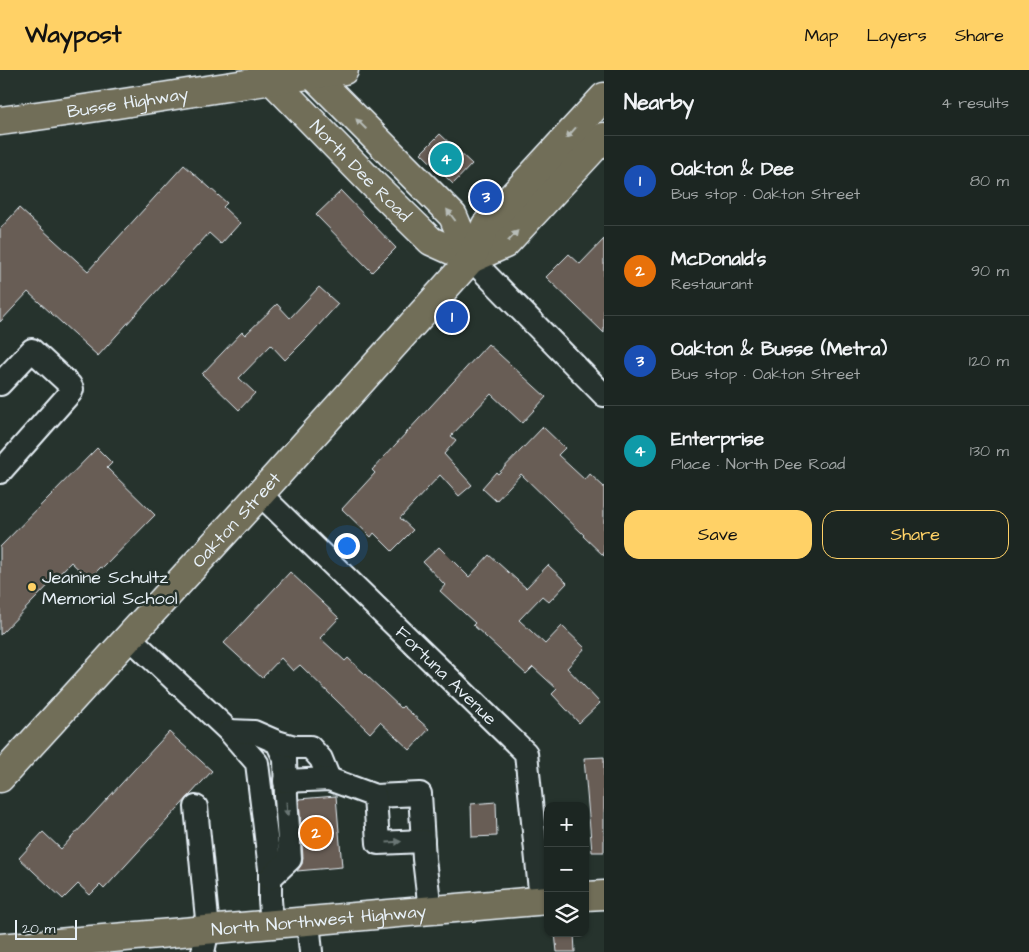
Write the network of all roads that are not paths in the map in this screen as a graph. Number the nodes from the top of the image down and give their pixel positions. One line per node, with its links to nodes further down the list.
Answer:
1 (344, 70): 2 (main road, Busse Highway)
2 (310, 72): 3 (main road, Busse Highway); 8 (main road, North Dee Road, one-way to 2)
3 (267, 75): 4 (main road, Busse Highway); 8 (main road, North Dee Road)
4 (193, 81): 6 (main road, Busse Highway)
5 (604, 97): 8 (main road, Oakton Street, one-way to 8)
6 (0, 121)
7 (604, 137): 8 (main road, Oakton Street, one-way to 7)
8 (470, 259): 10 (street, North Dee Road); 12 (main road, Oakton Street)
9 (0, 384): 11 (street)
10 (604, 395)
11 (0, 472)
12 (260, 494): 13 (main road, Oakton Street); 25 (street, Fortuna Avenue)
13 (129, 638): 14 (street); 16 (main road, Oakton Street)
14 (229, 731): 15 (street); 22 (street)
15 (276, 742): 17 (street); 18 (street)
16 (0, 778)
17 (329, 780): 18 (street); 19 (street)
18 (285, 781): 22 (street, one-way to 22)
19 (375, 796): 21 (street, one-way to 21); 21 (street)
20 (196, 807): 29 (street)
21 (423, 841): 26 (street)
22 (270, 873): 28 (street)
23 (604, 895): 24 (main road)
24 (589, 896)
25 (544, 900): 26 (main road, North Northwest Highway)
26 (430, 910): 27 (main road, North Northwest Highway)
27 (308, 921): 28 (main road, North Northwest Highway); 31 (street)
28 (272, 924): 29 (main road, North Northwest Highway)
29 (205, 941): 30 (main road, North Northwest Highway)
30 (0, 948)
31 (311, 952)

